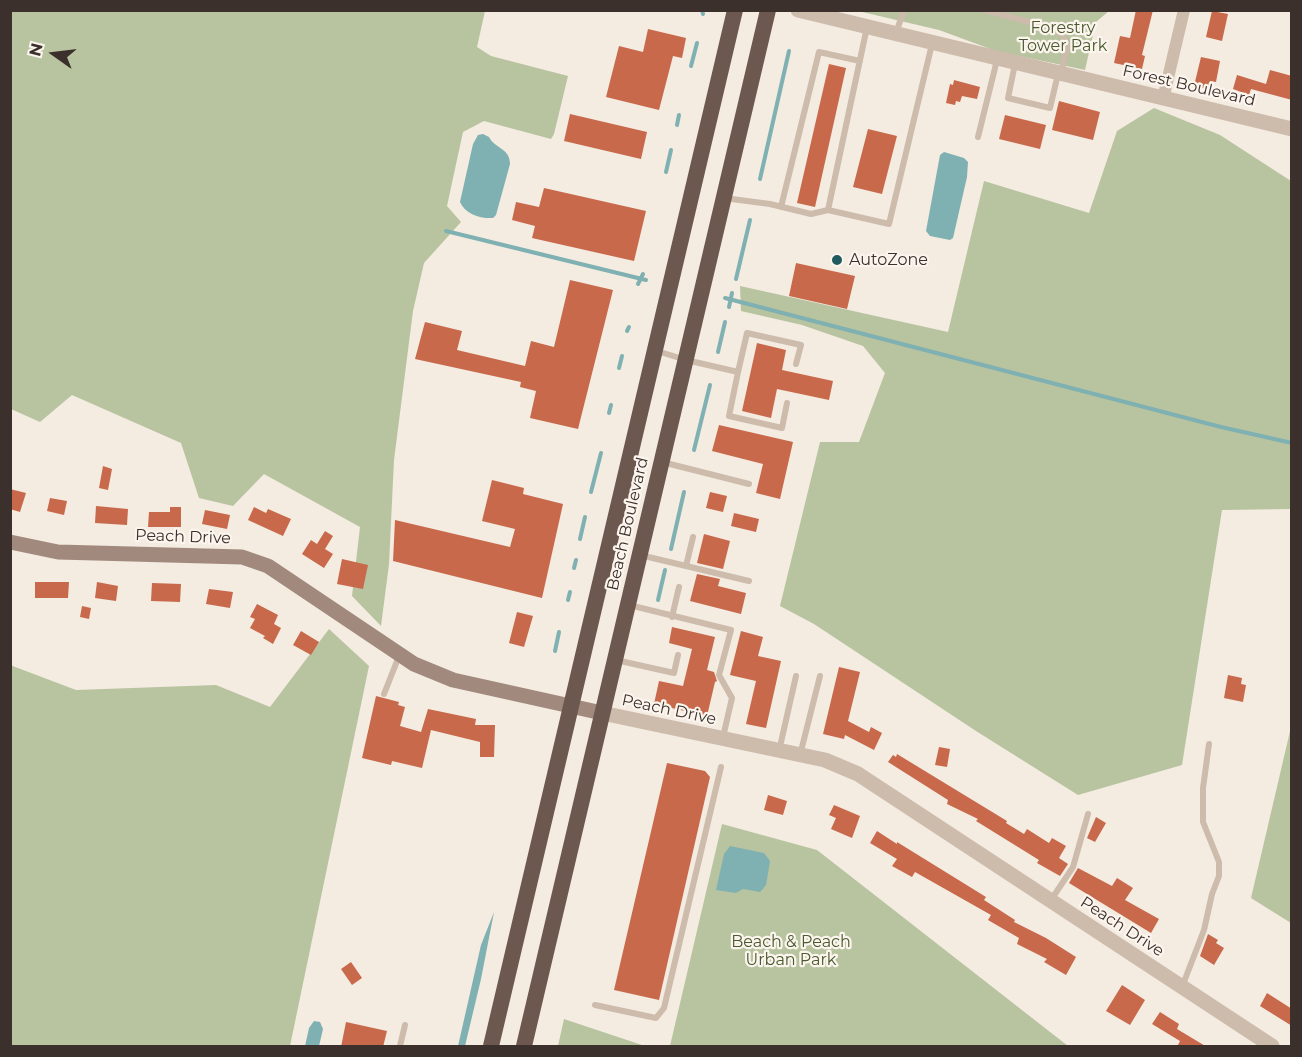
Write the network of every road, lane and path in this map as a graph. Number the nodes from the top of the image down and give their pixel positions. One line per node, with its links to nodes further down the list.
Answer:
1 (735, 10): 20 (highway)
2 (768, 10): 17 (highway, Beach Boulevard)
3 (798, 10): 7 (street, Forest Boulevard)
4 (904, 10): 8 (lane)
5 (984, 10): 13 (lane)
6 (1184, 10): 14 (street)
7 (867, 27): 8 (street, Forest Boulevard); 11 (lane)
8 (896, 34): 9 (street, Forest Boulevard)
9 (932, 43): 10 (street, Forest Boulevard); 19 (lane)
10 (997, 59): 12 (street, Forest Boulevard); 16 (lane)
11 (860, 61): 18 (lane); 19 (lane)
12 (1015, 63): 13 (street, Forest Boulevard); 13 (lane)
13 (1060, 74): 14 (street, Forest Boulevard)
14 (1163, 99): 15 (street, Forest Boulevard)
15 (1292, 129)
16 (978, 137)
17 (724, 198): 18 (lane); 21 (highway, Beach Boulevard)
18 (782, 207): 19 (lane)
19 (828, 210)
20 (655, 350): 21 (lane); 41 (highway)
21 (686, 360): 23 (lane); 25 (highway, Beach Boulevard)
22 (796, 364): 23 (lane)
23 (738, 372): 24 (lane)
24 (787, 403)
25 (662, 462): 26 (lane); 29 (highway, Beach Boulevard)
26 (749, 484)
27 (693, 537): 30 (lane)
28 (10, 542): 35 (main road, Peach Drive)
29 (640, 554): 30 (lane); 33 (highway, Beach Boulevard)
30 (686, 566): 31 (lane)
31 (749, 581)
32 (679, 587): 34 (lane)
33 (628, 605): 34 (lane); 37 (highway, Beach Boulevard)
34 (672, 617): 43 (lane)
35 (399, 655): 40 (lane); 41 (main road, Peach Drive)
36 (678, 655): 37 (lane)
37 (615, 660): 42 (highway, Beach Boulevard)
38 (796, 676): 45 (lane)
39 (820, 676): 46 (lane)
40 (384, 694)
41 (572, 707): 42 (main road, Peach Drive); 54 (highway)
42 (602, 713): 43 (street, Peach Drive); 55 (highway, Beach Boulevard)
43 (723, 740): 45 (street, Peach Drive)
44 (1209, 744): 50 (lane)
45 (779, 751): 46 (street, Peach Drive)
46 (800, 756): 49 (street, Peach Drive)
47 (722, 767): 51 (lane)
48 (1088, 814): 49 (lane)
49 (1050, 901): 50 (street, Peach Drive)
50 (1182, 988): 56 (street, Peach Drive)
51 (595, 1005)
52 (405, 1024): 53 (lane)
53 (400, 1047)
54 (491, 1047)
55 (524, 1047)
56 (1272, 1047)

